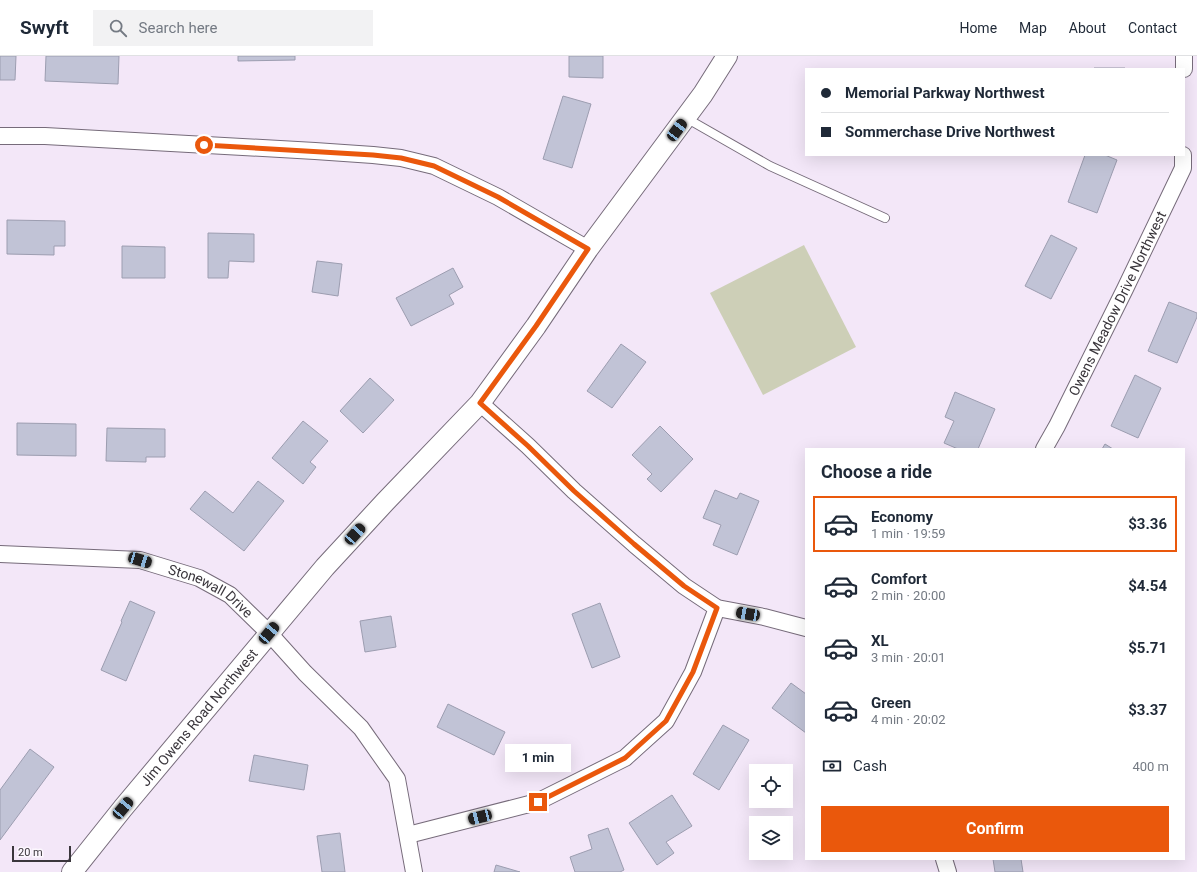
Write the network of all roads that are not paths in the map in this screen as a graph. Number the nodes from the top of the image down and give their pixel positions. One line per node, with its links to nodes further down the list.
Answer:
1 (727, 56): 4 (street, Jim Owens Road Northwest)
2 (1184, 56): 3 (street)
3 (1184, 68)
4 (686, 118): 7 (lane); 8 (street, Jim Owens Road Northwest)
5 (0, 136): 8 (street)
6 (1188, 164): 10 (street, Owens Meadow Drive Northwest)
7 (884, 218)
8 (588, 249): 9 (street, Jim Owens Road Northwest)
9 (480, 403): 12 (street); 14 (street, Jim Owens Road Northwest)
10 (1045, 448)
11 (0, 554): 14 (street, Stonewall Drive)
12 (717, 608): 13 (street); 15 (street)
13 (805, 628)
14 (269, 633): 15 (street, Stonewall Drive); 17 (street, Jim Owens Road Northwest)
15 (408, 835): 18 (street, Stonewall Drive)
16 (944, 860): 19 (street)
17 (72, 872)
18 (414, 872)
19 (948, 872)

